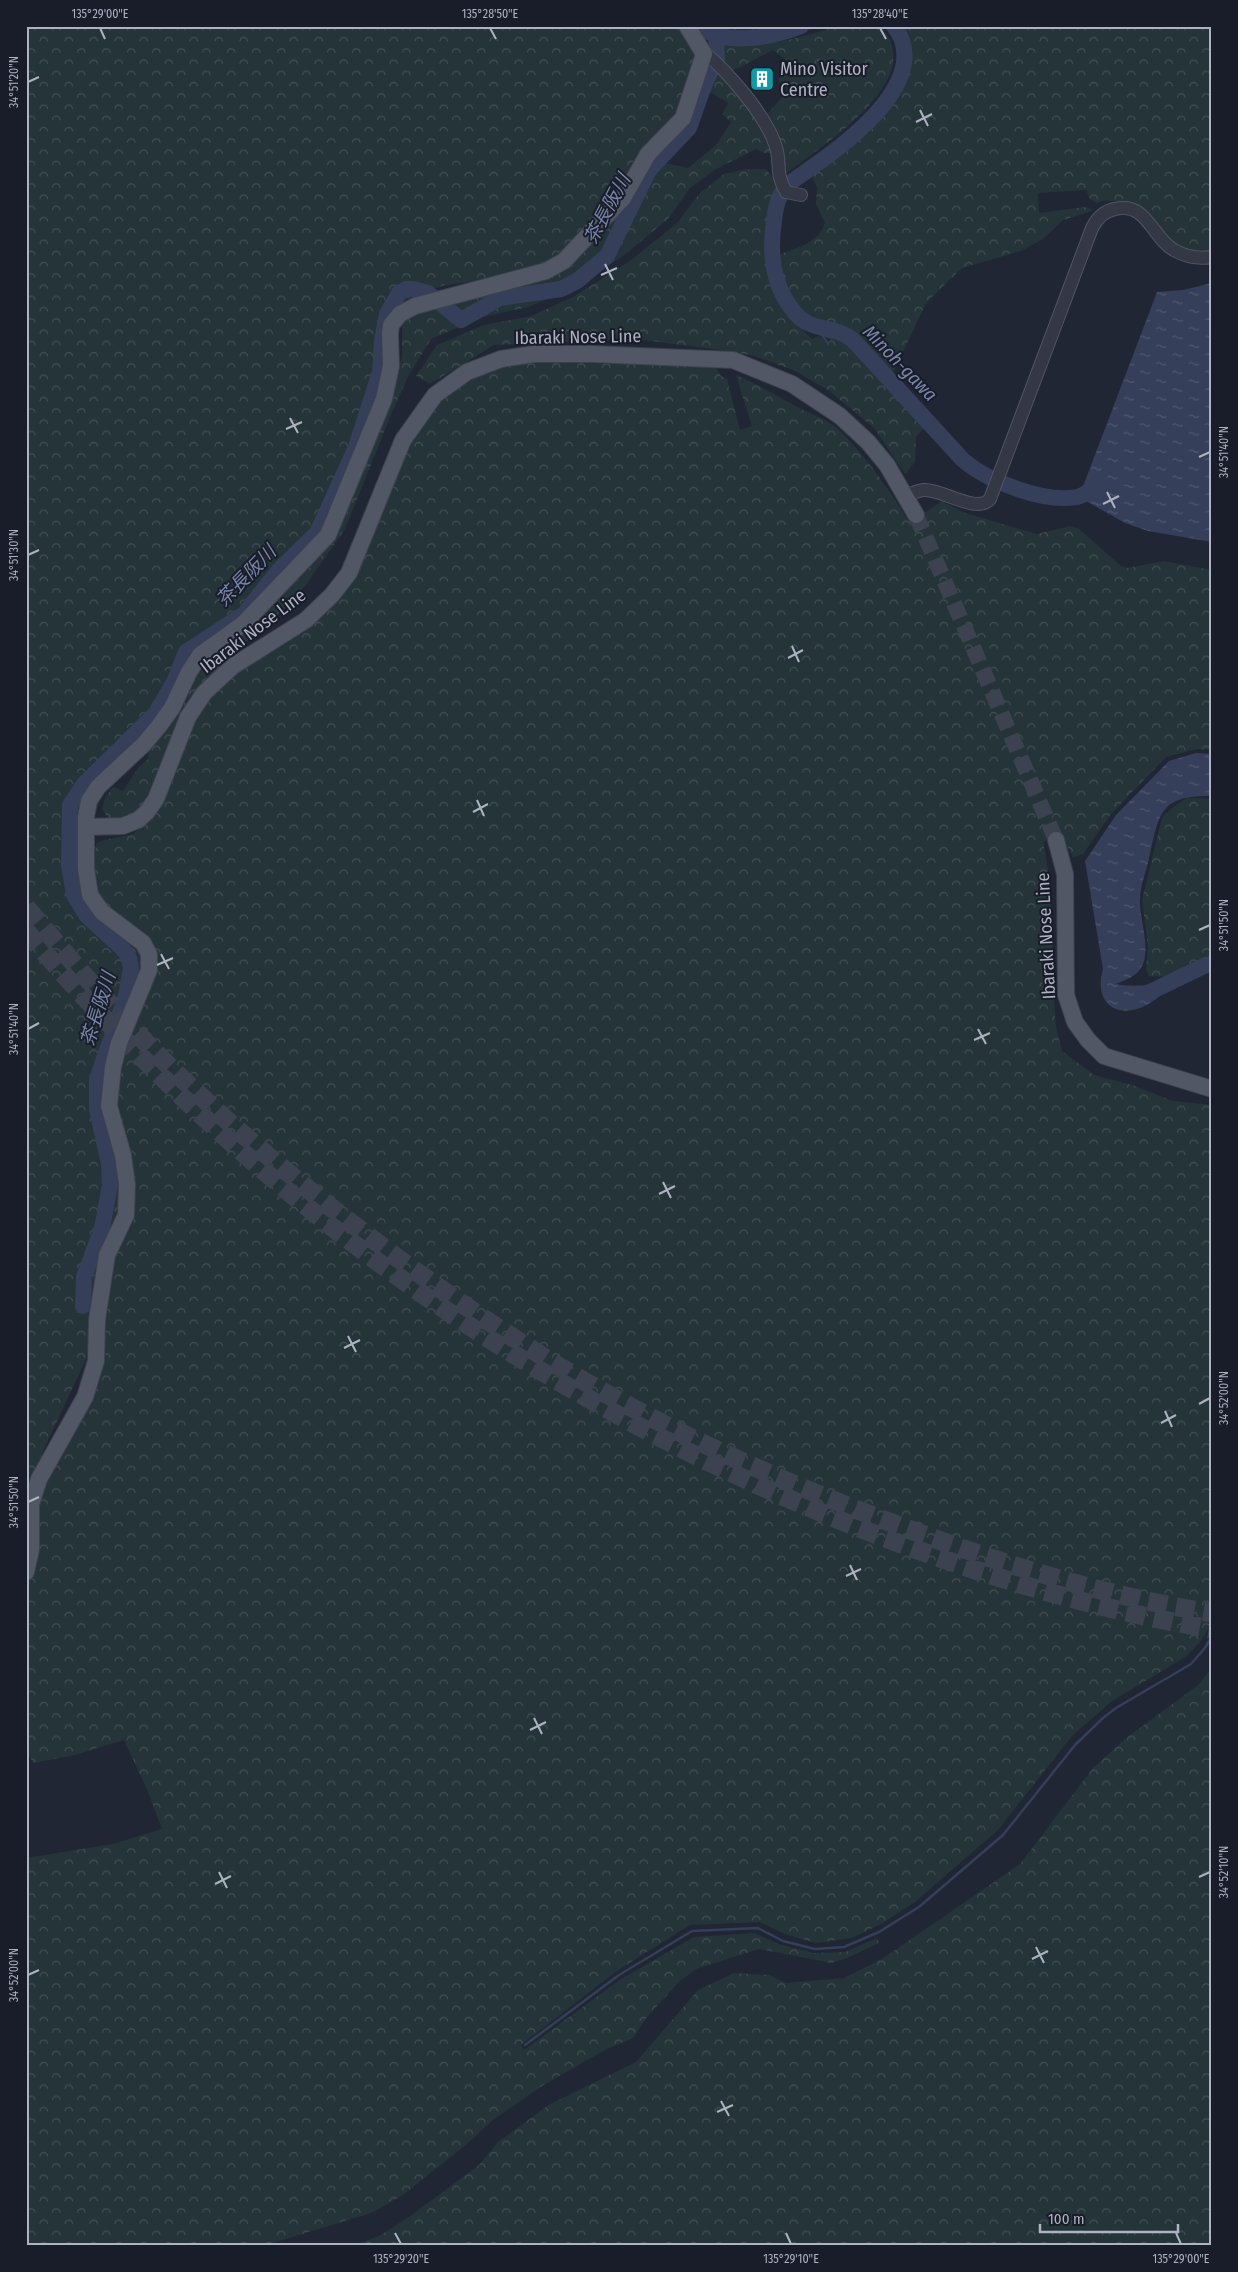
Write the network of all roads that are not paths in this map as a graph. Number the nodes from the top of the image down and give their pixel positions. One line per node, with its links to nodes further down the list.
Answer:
1 (687, 26): 2 (main road)
2 (712, 58): 3 (street); 7 (main road)
3 (801, 196)
4 (1212, 258): 5 (street)
5 (905, 494): 6 (main road, Ibaraki Nose Line); 7 (main road, Ibaraki Nose Line)
6 (916, 515)
7 (86, 827): 10 (main road)
8 (1056, 840): 9 (main road, Ibaraki Nose Line)
9 (1212, 1090)
10 (26, 1572)

